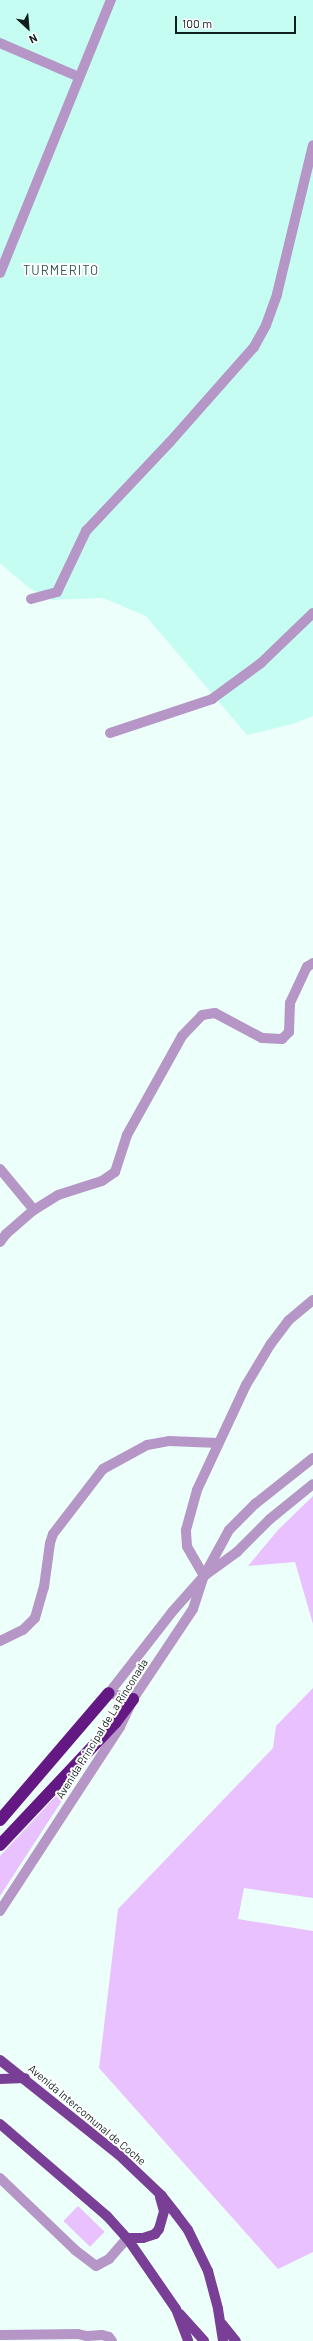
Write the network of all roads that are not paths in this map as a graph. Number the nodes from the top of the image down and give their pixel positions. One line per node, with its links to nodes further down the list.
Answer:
1 (111, 0): 3 (street)
2 (0, 43): 3 (street)
3 (79, 77): 5 (street)
4 (313, 145): 6 (street)
5 (0, 273)
6 (31, 599)
7 (313, 613): 8 (street)
8 (110, 733)
9 (313, 963): 11 (street)
10 (0, 1170): 11 (street)
11 (34, 1210): 12 (street)
12 (0, 1242)
13 (313, 1300): 14 (street)
14 (218, 1443): 17 (street); 18 (street)
15 (313, 1458): 17 (street, Avenida Principal de La Rinconada)
16 (313, 1484): 17 (street, Avenida Principal de La Rinconada)
17 (204, 1576): 19 (street, Avenida Principal de La Rinconada); 20 (street, Avenida Principal de La Rinconada)
18 (0, 1641)
19 (109, 1693): 20 (street); 21 (highway)
20 (133, 1699): 22 (highway); 23 (street, Avenida Principal de La Rinconada)
21 (0, 1820)
22 (0, 1845)
23 (0, 1911)
24 (1, 2060): 25 (main road, Avenida Intercomunal de Coche)
25 (25, 2078): 26 (main road); 29 (main road, Avenida Intercomunal de Coche)
26 (0, 2079)
27 (0, 2124): 30 (main road)
28 (0, 2178): 30 (street)
29 (157, 2192): 30 (main road); 32 (main road, Avenida Intercomunal de Coche)
30 (128, 2238): 31 (main road)
31 (176, 2309): 36 (main road); 37 (main road)
32 (220, 2322): 38 (main road, Avenida Intercomunal de Coche); 39 (main road)
33 (2, 2337): 34 (street)
34 (88, 2339): 35 (street)
35 (112, 2341)
36 (188, 2341)
37 (204, 2341)
38 (223, 2341)
39 (236, 2341)

